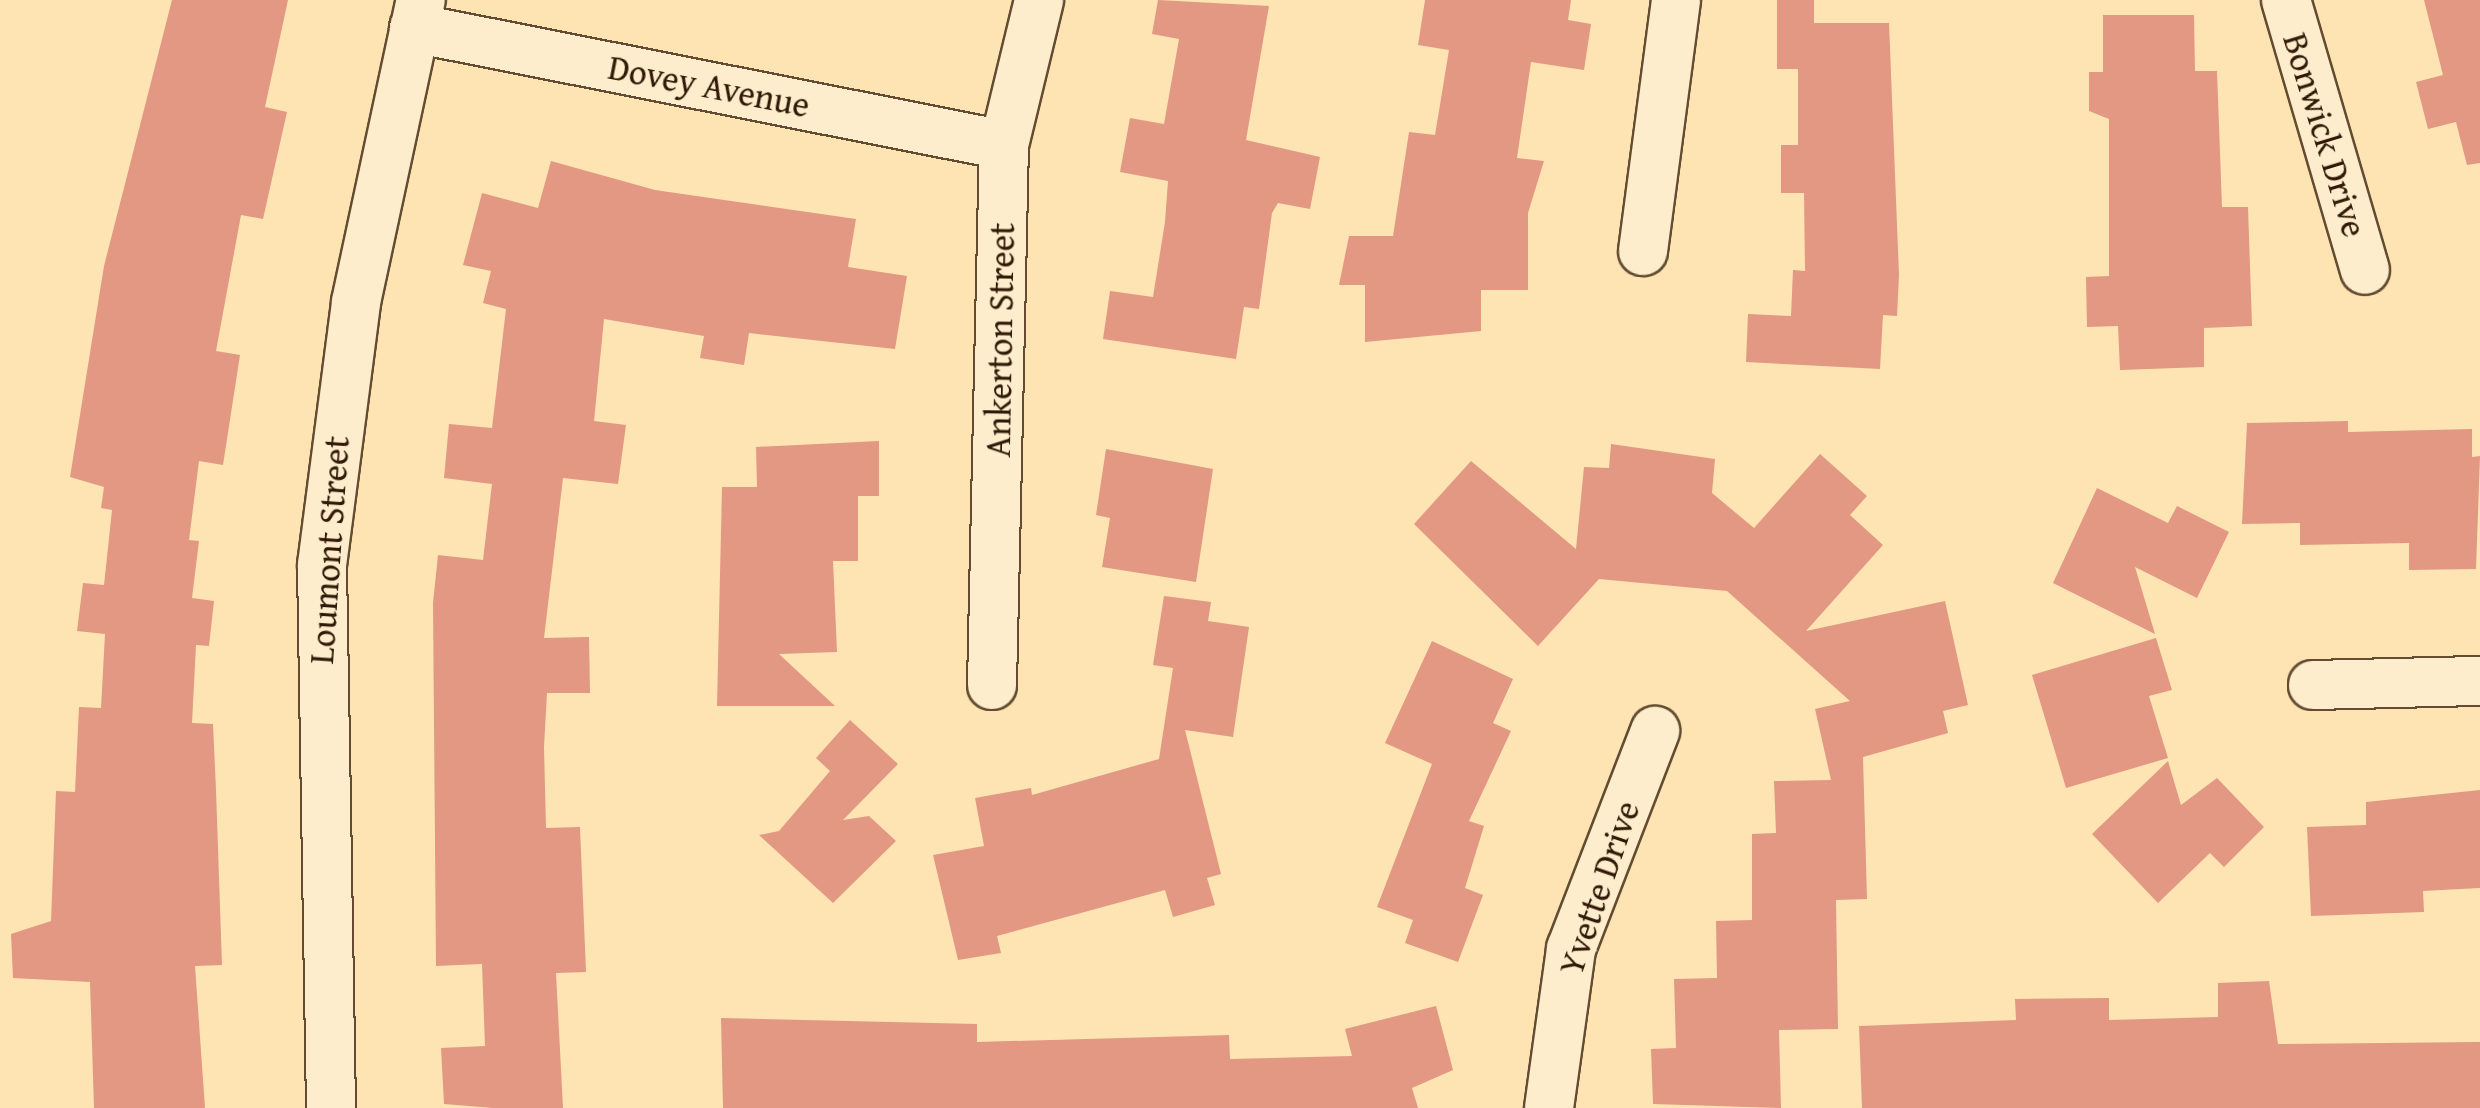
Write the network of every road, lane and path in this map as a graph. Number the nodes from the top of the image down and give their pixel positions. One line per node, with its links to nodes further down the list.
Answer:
1 (1039, 0): 5 (street, Ankerton Street)
2 (1676, 0): 6 (street)
3 (2286, 0): 7 (street, Bonwick Drive)
4 (417, 14): 5 (street, Dovey Avenue); 12 (street, Loumont Street)
5 (1004, 145): 10 (street, Ankerton Street)
6 (1642, 251)
7 (2366, 270)
8 (2480, 681): 9 (street)
9 (2313, 684)
10 (992, 685)
11 (1655, 730): 13 (street, Yvette Drive)
12 (331, 1108)
13 (1549, 1108)

